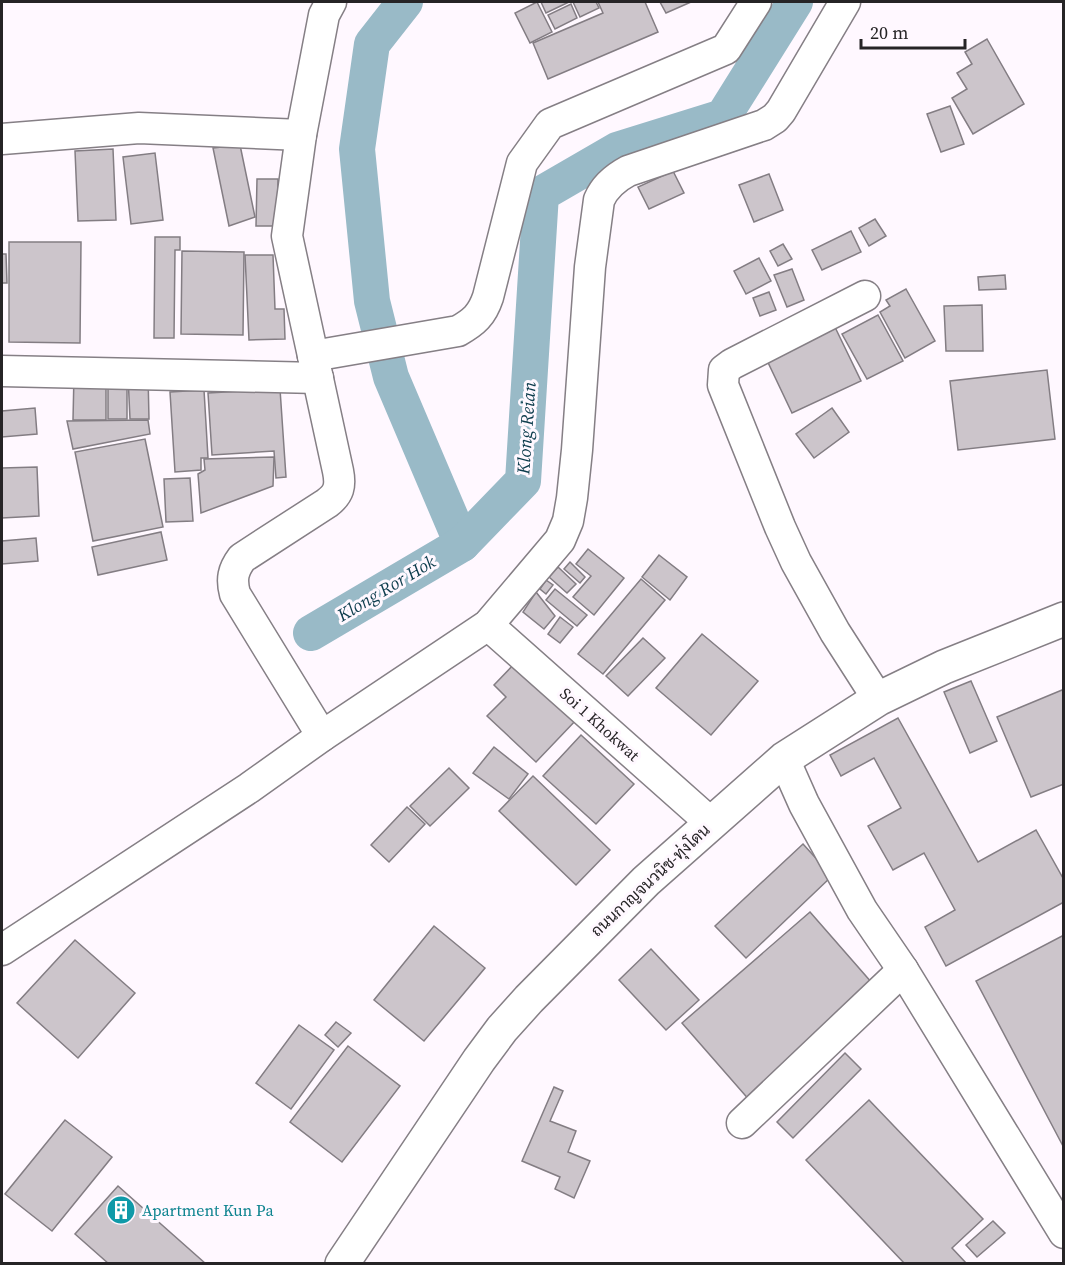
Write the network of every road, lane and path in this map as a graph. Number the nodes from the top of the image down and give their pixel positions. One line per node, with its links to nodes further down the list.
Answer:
1 (331, 2): 4 (street)
2 (756, 2): 7 (street)
3 (845, 2): 10 (street)
4 (301, 135): 5 (street); 7 (street)
5 (2, 139)
6 (865, 296): 11 (street)
7 (316, 367): 8 (street); 12 (street)
8 (2, 371)
9 (1064, 620): 11 (street, ถนนกาญจนวนิช-ทุ่งโดน)
10 (488, 625): 12 (street); 14 (street, Soi 1 Khokwat)
11 (878, 699): 13 (street, ถนนกาญจนวนิช-ทุ่งโดน)
12 (322, 736): 15 (street)
13 (784, 759): 14 (street, ถนนกาญจนวนิช-ทุ่งโดน); 16 (street)
14 (711, 823): 19 (street, ถนนกาญจนวนิช-ทุ่งโดน)
15 (2, 950)
16 (903, 970): 17 (street); 18 (street)
17 (742, 1123)
18 (1064, 1233)
19 (342, 1263)

